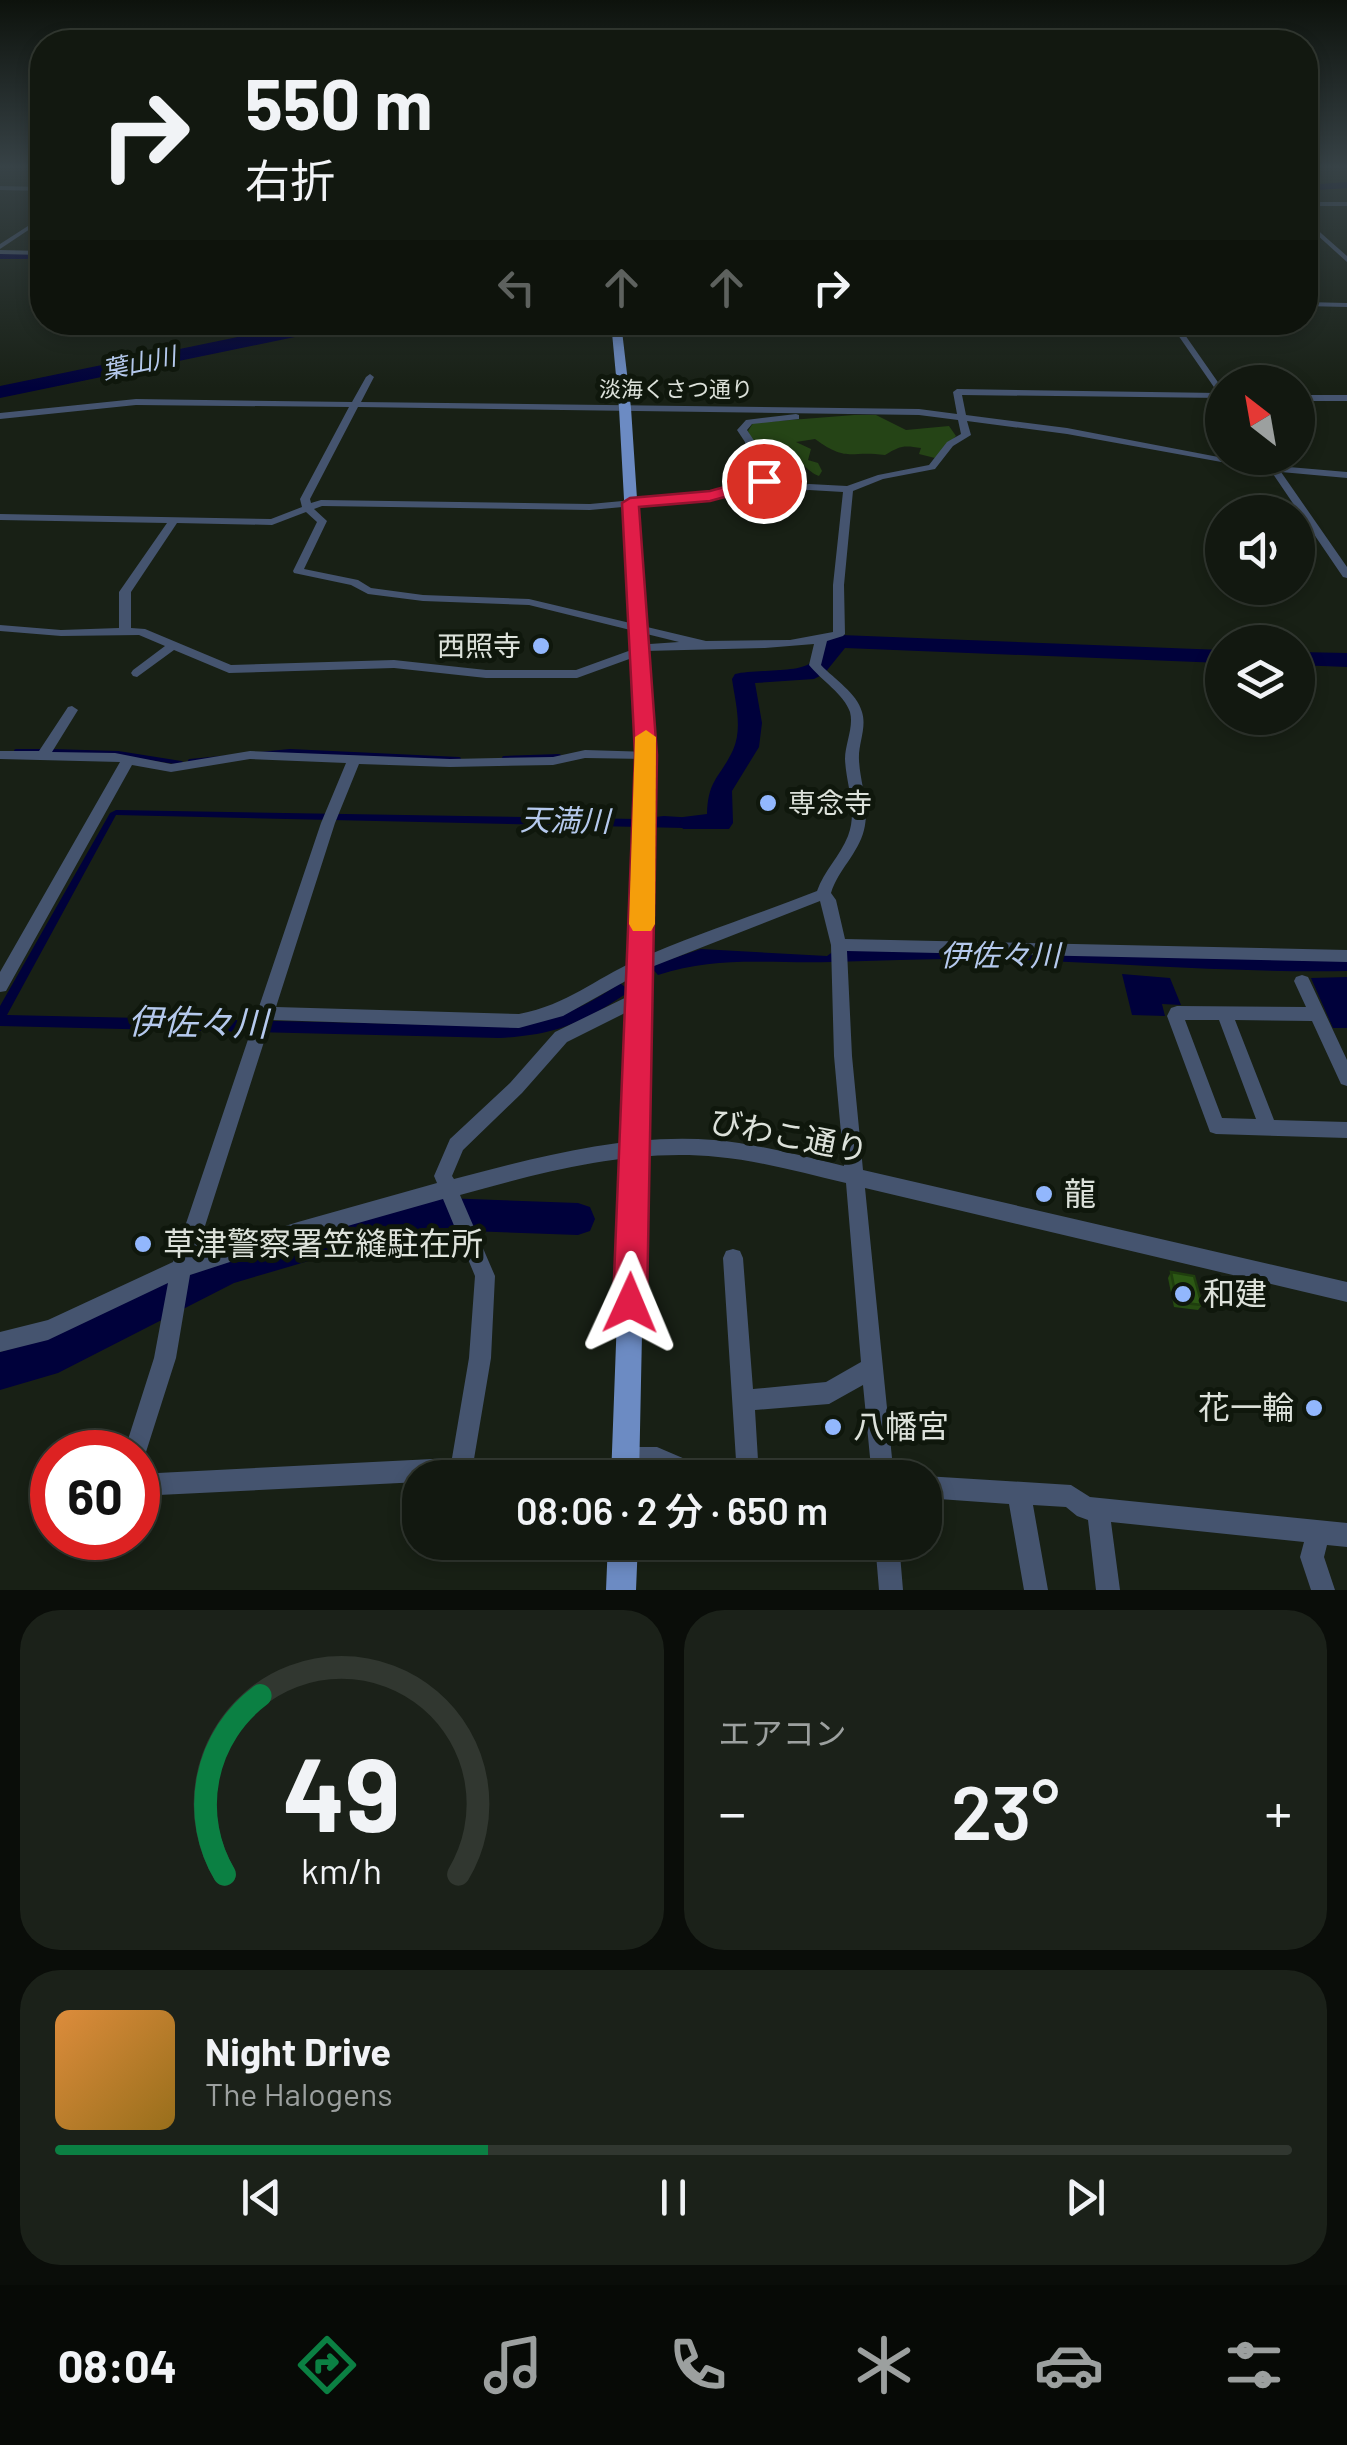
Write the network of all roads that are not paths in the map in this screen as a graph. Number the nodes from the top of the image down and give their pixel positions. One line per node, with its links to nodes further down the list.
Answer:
1 (1325, 239): 4 (street)
2 (0, 249): 3 (street)
3 (30, 250)
4 (1347, 260)
5 (1318, 304): 6 (street)
6 (1347, 305)
7 (617, 335): 15 (main road)
8 (1181, 335): 9 (street)
9 (1205, 370)
10 (370, 376): 14 (street)
11 (1205, 395): 17 (street)
12 (1315, 398): 13 (street)
13 (1347, 398)
14 (356, 402): 15 (street, 淡海くさつ通り); 18 (street, 淡海くさつ通り); 27 (street)
15 (625, 406): 16 (street, 淡海くさつ通り); 26 (main road)
16 (808, 407): 17 (street, 淡海くさつ通り); 24 (street)
17 (965, 414): 19 (street, 淡海くさつ通り); 20 (street, 淡海くさつ通り); 25 (street)
18 (0, 415)
19 (1205, 452)
20 (1205, 452)
21 (1315, 468): 22 (street, 淡海くさつ通り)
22 (1347, 472)
23 (1279, 475): 31 (street)
24 (760, 480): 25 (street); 26 (street)
25 (848, 489): 35 (street)
26 (630, 503): 27 (street); 32 (main road)
27 (300, 511): 30 (street); 32 (street)
28 (0, 517): 29 (street)
29 (174, 520): 30 (street); 34 (street)
30 (276, 520)
31 (1347, 575)
32 (636, 625): 37 (street); 38 (main road)
33 (0, 628): 34 (street)
34 (124, 632): 36 (street)
35 (821, 640): 37 (street); 46 (street)
36 (174, 644): 38 (street); 39 (street)
37 (703, 644): 38 (street)
38 (639, 649): 43 (main road)
39 (137, 672)
40 (72, 710): 42 (street)
41 (0, 755): 42 (street)
42 (43, 755): 45 (street)
43 (646, 755): 44 (street); 49 (main road)
44 (354, 758): 45 (street); 56 (street)
45 (129, 760): 51 (street)
46 (822, 894): 47 (street); 49 (street)
47 (840, 953): 48 (street); 61 (street)
48 (1347, 956)
49 (640, 965): 52 (main road); 53 (street)
50 (1302, 980): 55 (street)
51 (0, 986)
52 (639, 998): 53 (street); 60 (main road)
53 (584, 1014): 56 (street); 62 (street)
54 (1225, 1014): 55 (street); 58 (street); 58 (street)
55 (1318, 1014): 57 (street)
56 (263, 1021): 64 (street)
57 (1346, 1074)
58 (1268, 1127): 59 (street)
59 (1347, 1130)
60 (634, 1148): 61 (street, びわこ通り); 62 (street, びわこ通り); 71 (main road)
61 (855, 1178): 65 (street, びわこ通り); 67 (street)
62 (446, 1190): 64 (street, びわこ通り); 70 (street)
63 (732, 1258): 68 (street)
64 (181, 1268): 66 (street, びわこ通り); 69 (street)
65 (1347, 1292)
66 (0, 1342)
67 (873, 1367): 68 (street); 73 (street)
68 (746, 1400): 72 (street)
69 (142, 1430)
70 (462, 1460)
71 (625, 1460)
72 (748, 1460)
73 (881, 1460)
74 (402, 1471): 75 (street)
75 (160, 1484)
76 (942, 1487): 77 (street)
77 (1019, 1492): 78 (street); 85 (street)
78 (1098, 1508): 79 (street); 86 (street)
79 (1319, 1532): 80 (street); 87 (street)
80 (1347, 1534)
81 (621, 1560): 83 (main road)
82 (889, 1560): 84 (street)
83 (620, 1590)
84 (891, 1590)
85 (1036, 1590)
86 (1108, 1590)
87 (1324, 1590)

